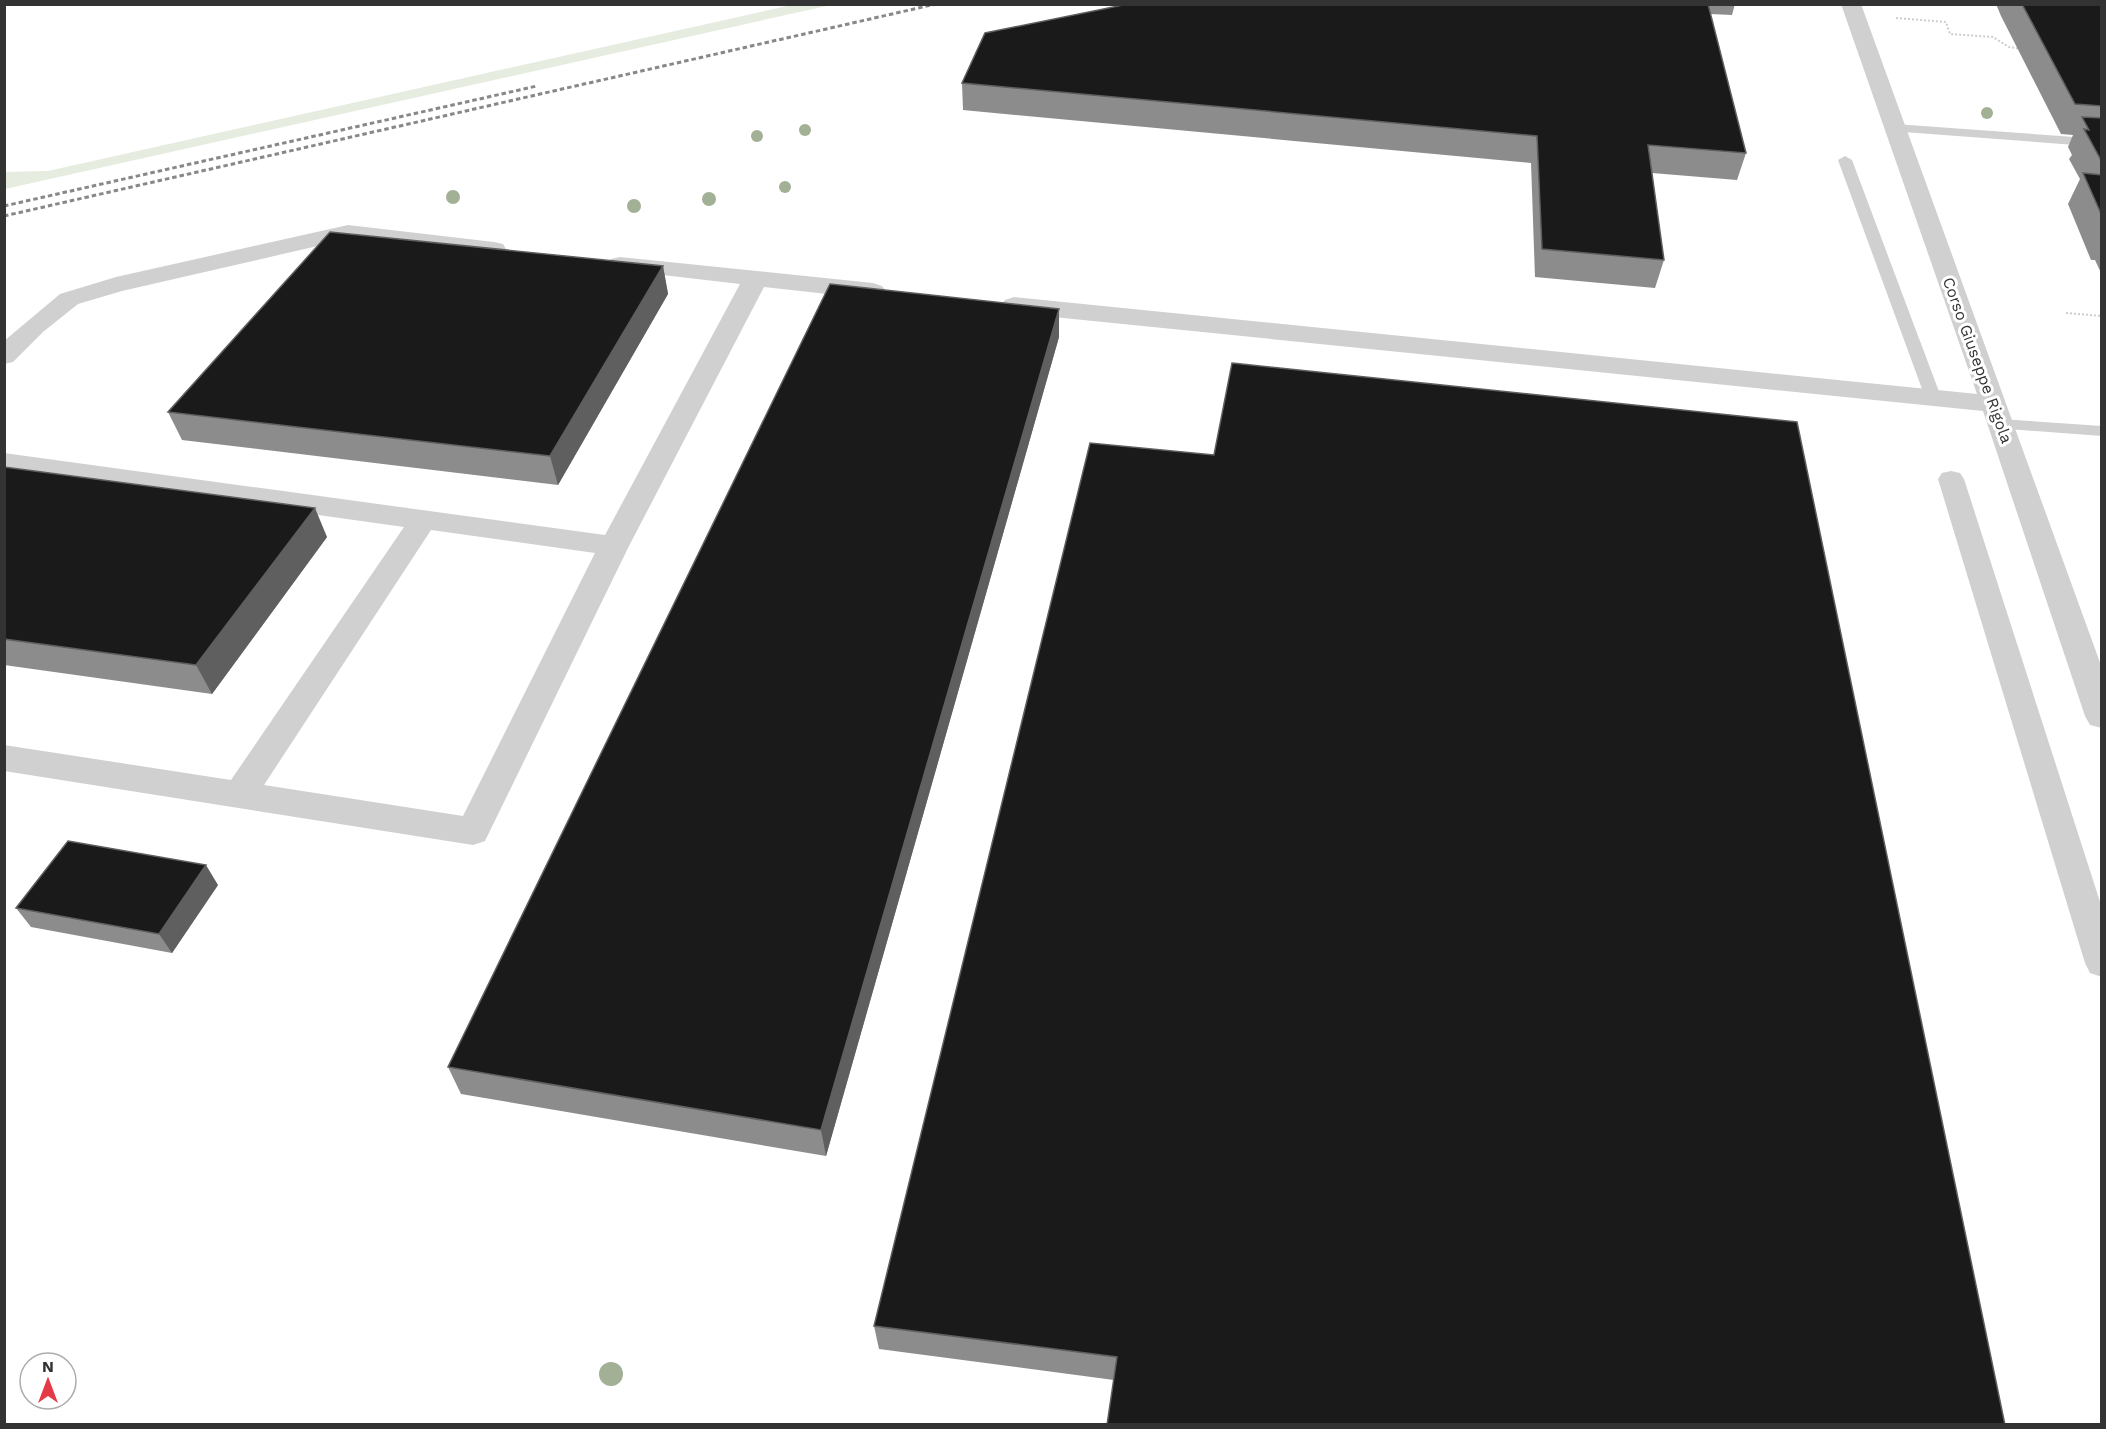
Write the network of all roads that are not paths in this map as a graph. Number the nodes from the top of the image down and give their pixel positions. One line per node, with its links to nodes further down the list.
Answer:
1 (1851, 4): 2 (street, Corso Giuseppe Rigola)
2 (1895, 128): 3 (lane); 12 (street, Corso Giuseppe Rigola)
3 (2102, 143)
4 (1845, 160): 11 (lane)
5 (523, 253): 10 (street)
6 (592, 261): 7 (street)
7 (755, 280): 8 (street); 17 (street)
8 (898, 294)
9 (993, 303): 11 (street)
10 (4, 356)
11 (1933, 397): 12 (street)
12 (1997, 414): 13 (lane); 18 (street, Corso Giuseppe Rigola)
13 (2102, 431)
14 (4, 462): 16 (street)
15 (1951, 479): 21 (street)
16 (424, 519): 17 (street); 20 (street)
17 (614, 546): 20 (street)
18 (2102, 716)
19 (4, 758): 20 (street)
20 (240, 794)
21 (2102, 963)

